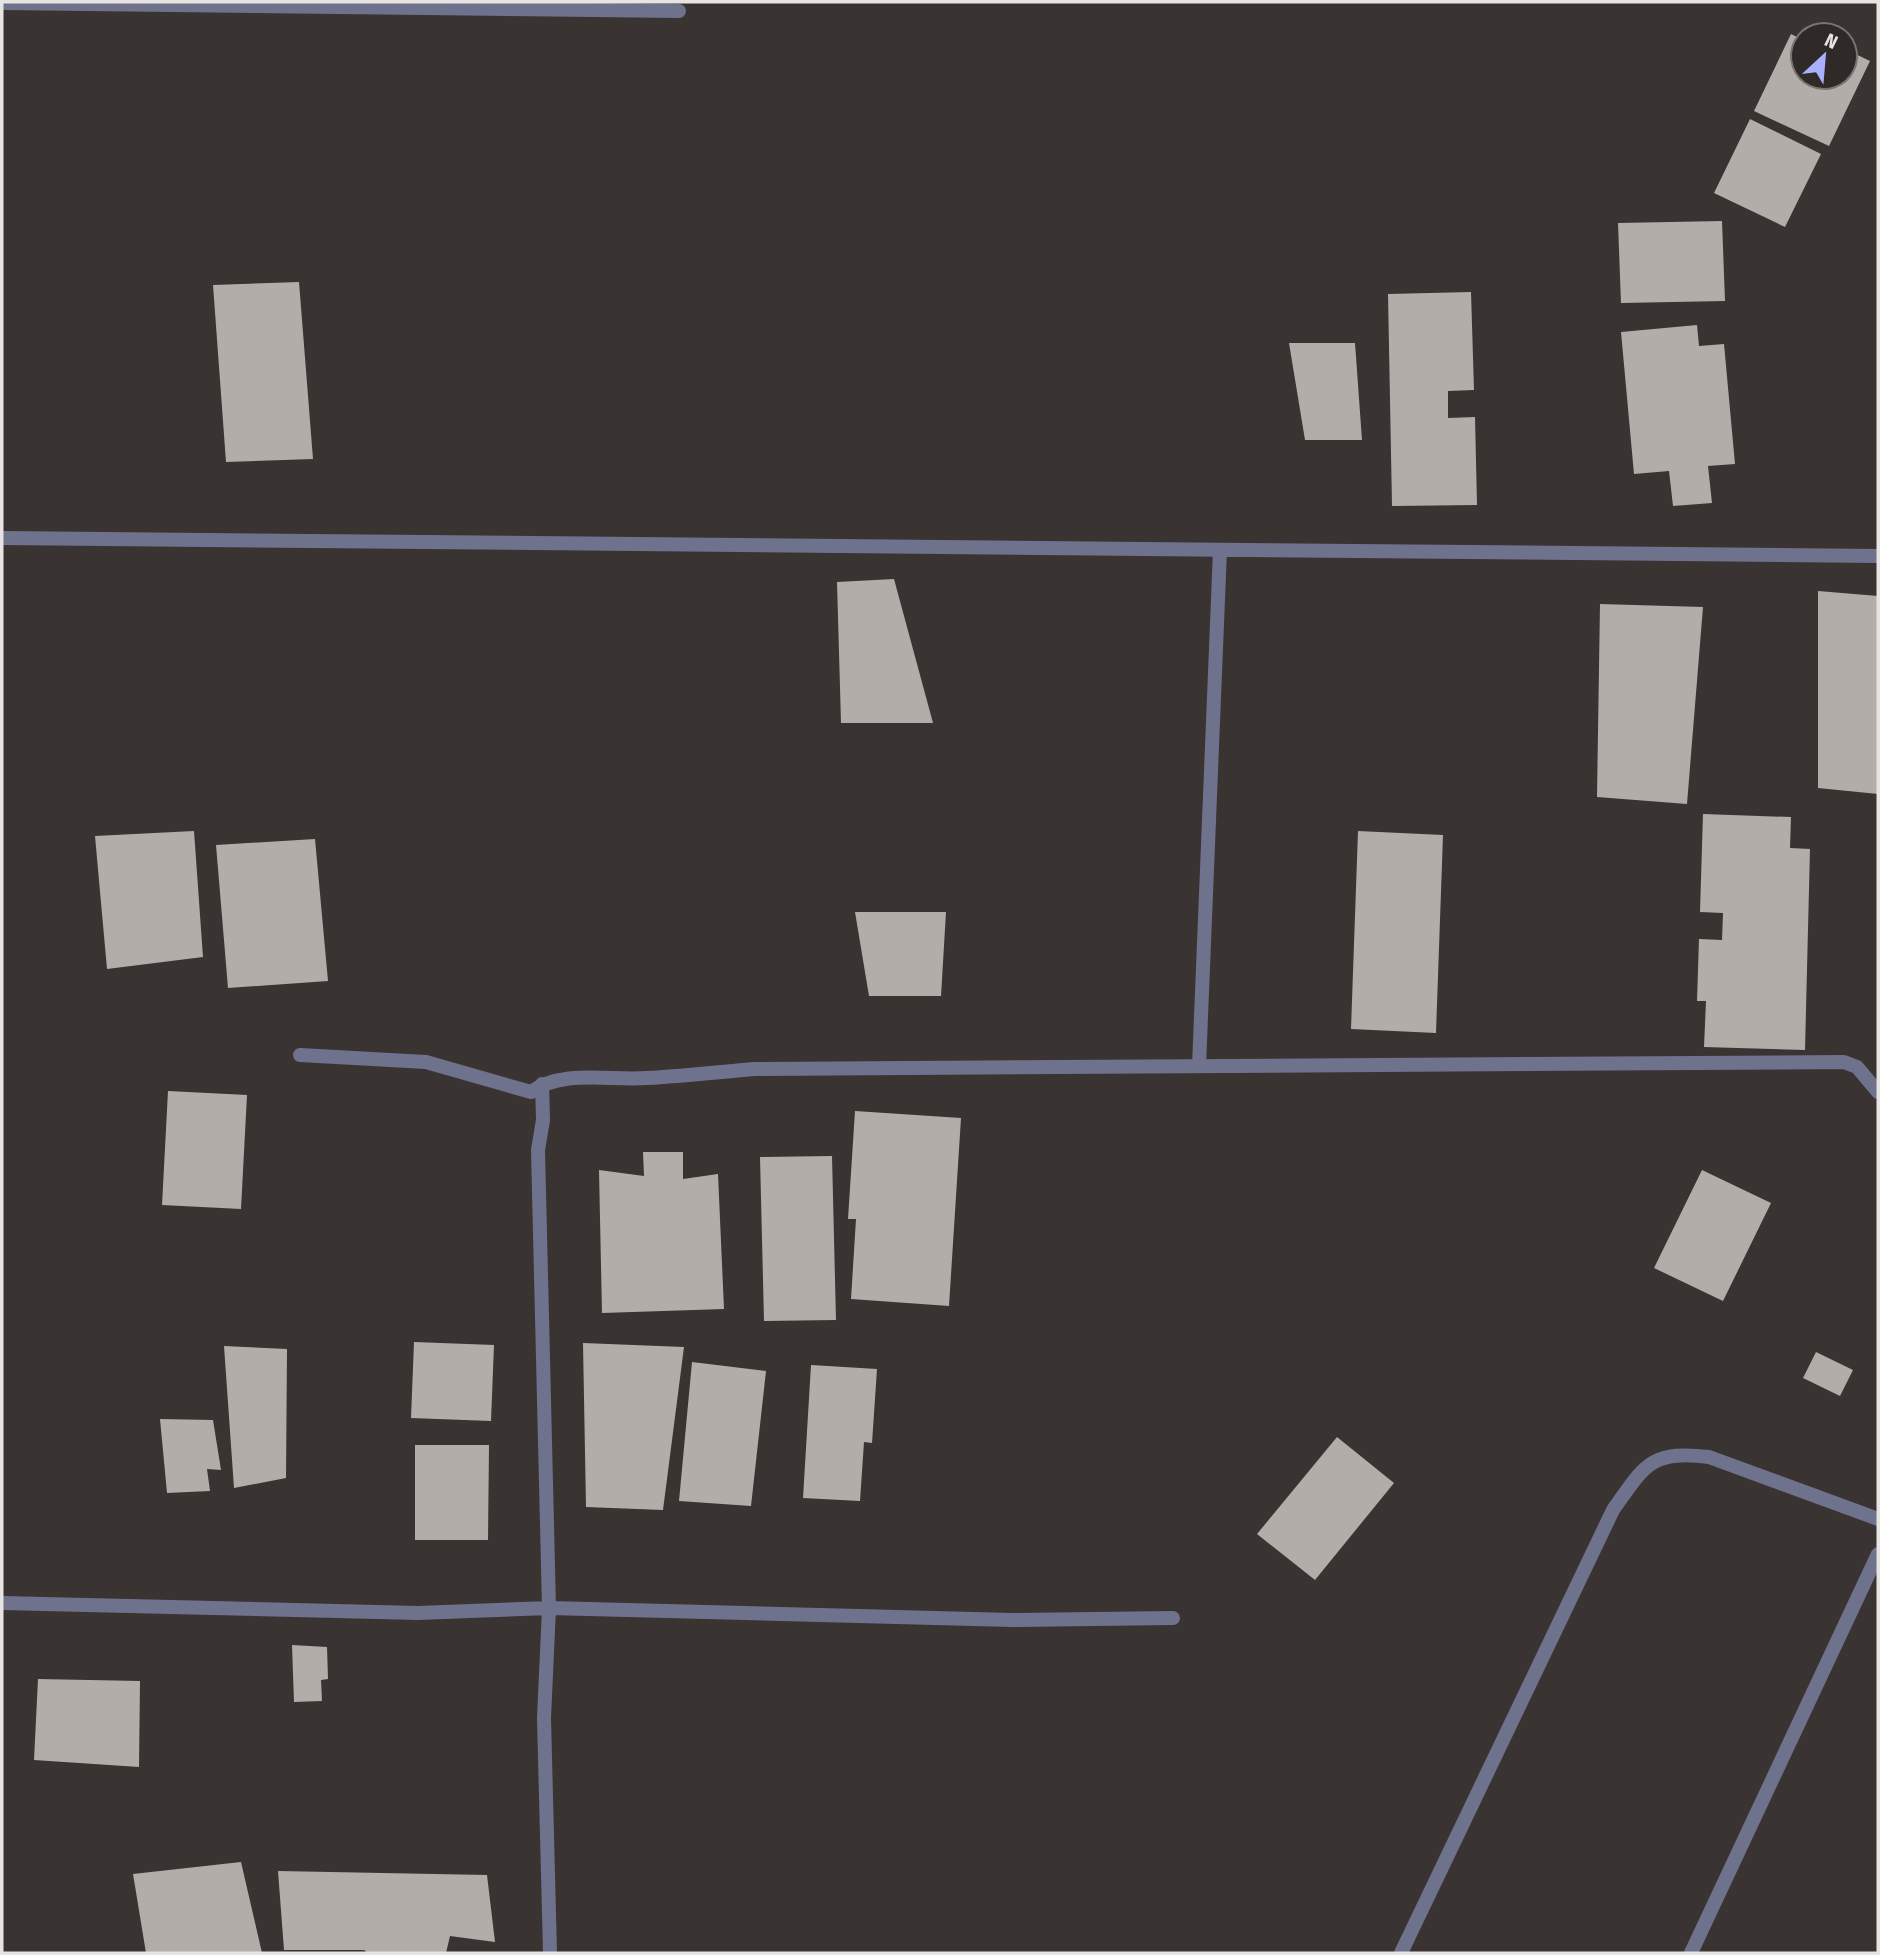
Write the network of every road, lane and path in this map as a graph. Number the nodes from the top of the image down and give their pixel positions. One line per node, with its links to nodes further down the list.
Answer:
1 (2, 3): 2 (street)
2 (679, 11)
3 (2, 538): 4 (street)
4 (1220, 550): 5 (street); 7 (street)
5 (1878, 556)
6 (300, 1055): 8 (street)
7 (1199, 1066): 8 (street); 9 (street)
8 (542, 1084): 13 (street)
9 (1878, 1092)
10 (1878, 1519): 17 (street)
11 (1878, 1555): 15 (street)
12 (2, 1604): 13 (street)
13 (550, 1608): 14 (street); 16 (street)
14 (1173, 1618)
15 (1696, 1952)
16 (550, 1953)
17 (1401, 1953)

